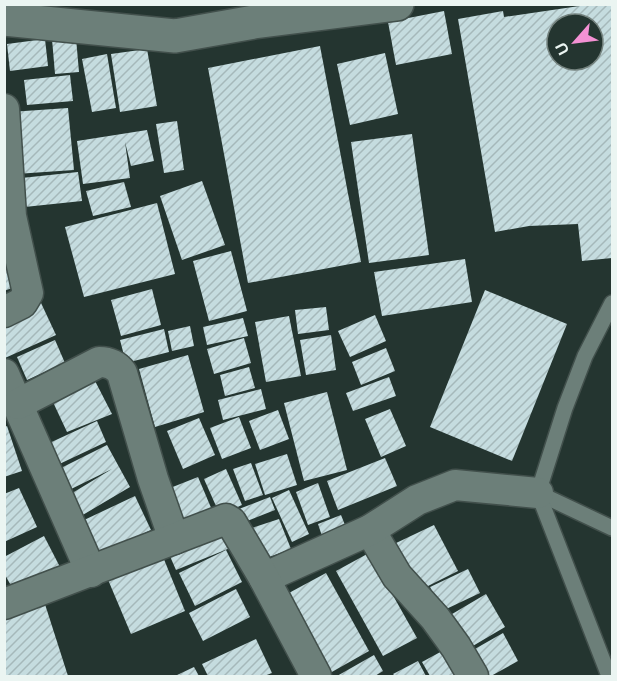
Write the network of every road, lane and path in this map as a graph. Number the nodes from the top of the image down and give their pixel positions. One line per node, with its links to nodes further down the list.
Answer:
1 (389, 5): 2 (street)
2 (252, 13): 3 (street)
3 (4, 19)
4 (4, 109): 6 (street)
5 (612, 303): 9 (lane)
6 (4, 312)
7 (4, 374): 8 (street)
8 (18, 404): 12 (street); 13 (street)
9 (538, 493): 10 (lane); 11 (street); 16 (lane)
10 (612, 528)
11 (370, 530): 14 (street); 18 (street)
12 (174, 539): 13 (street); 14 (street)
13 (91, 572): 15 (street)
14 (264, 578): 17 (street)
15 (4, 604)
16 (606, 647): 19 (lane)
17 (316, 676)
18 (473, 676)
19 (609, 676)

